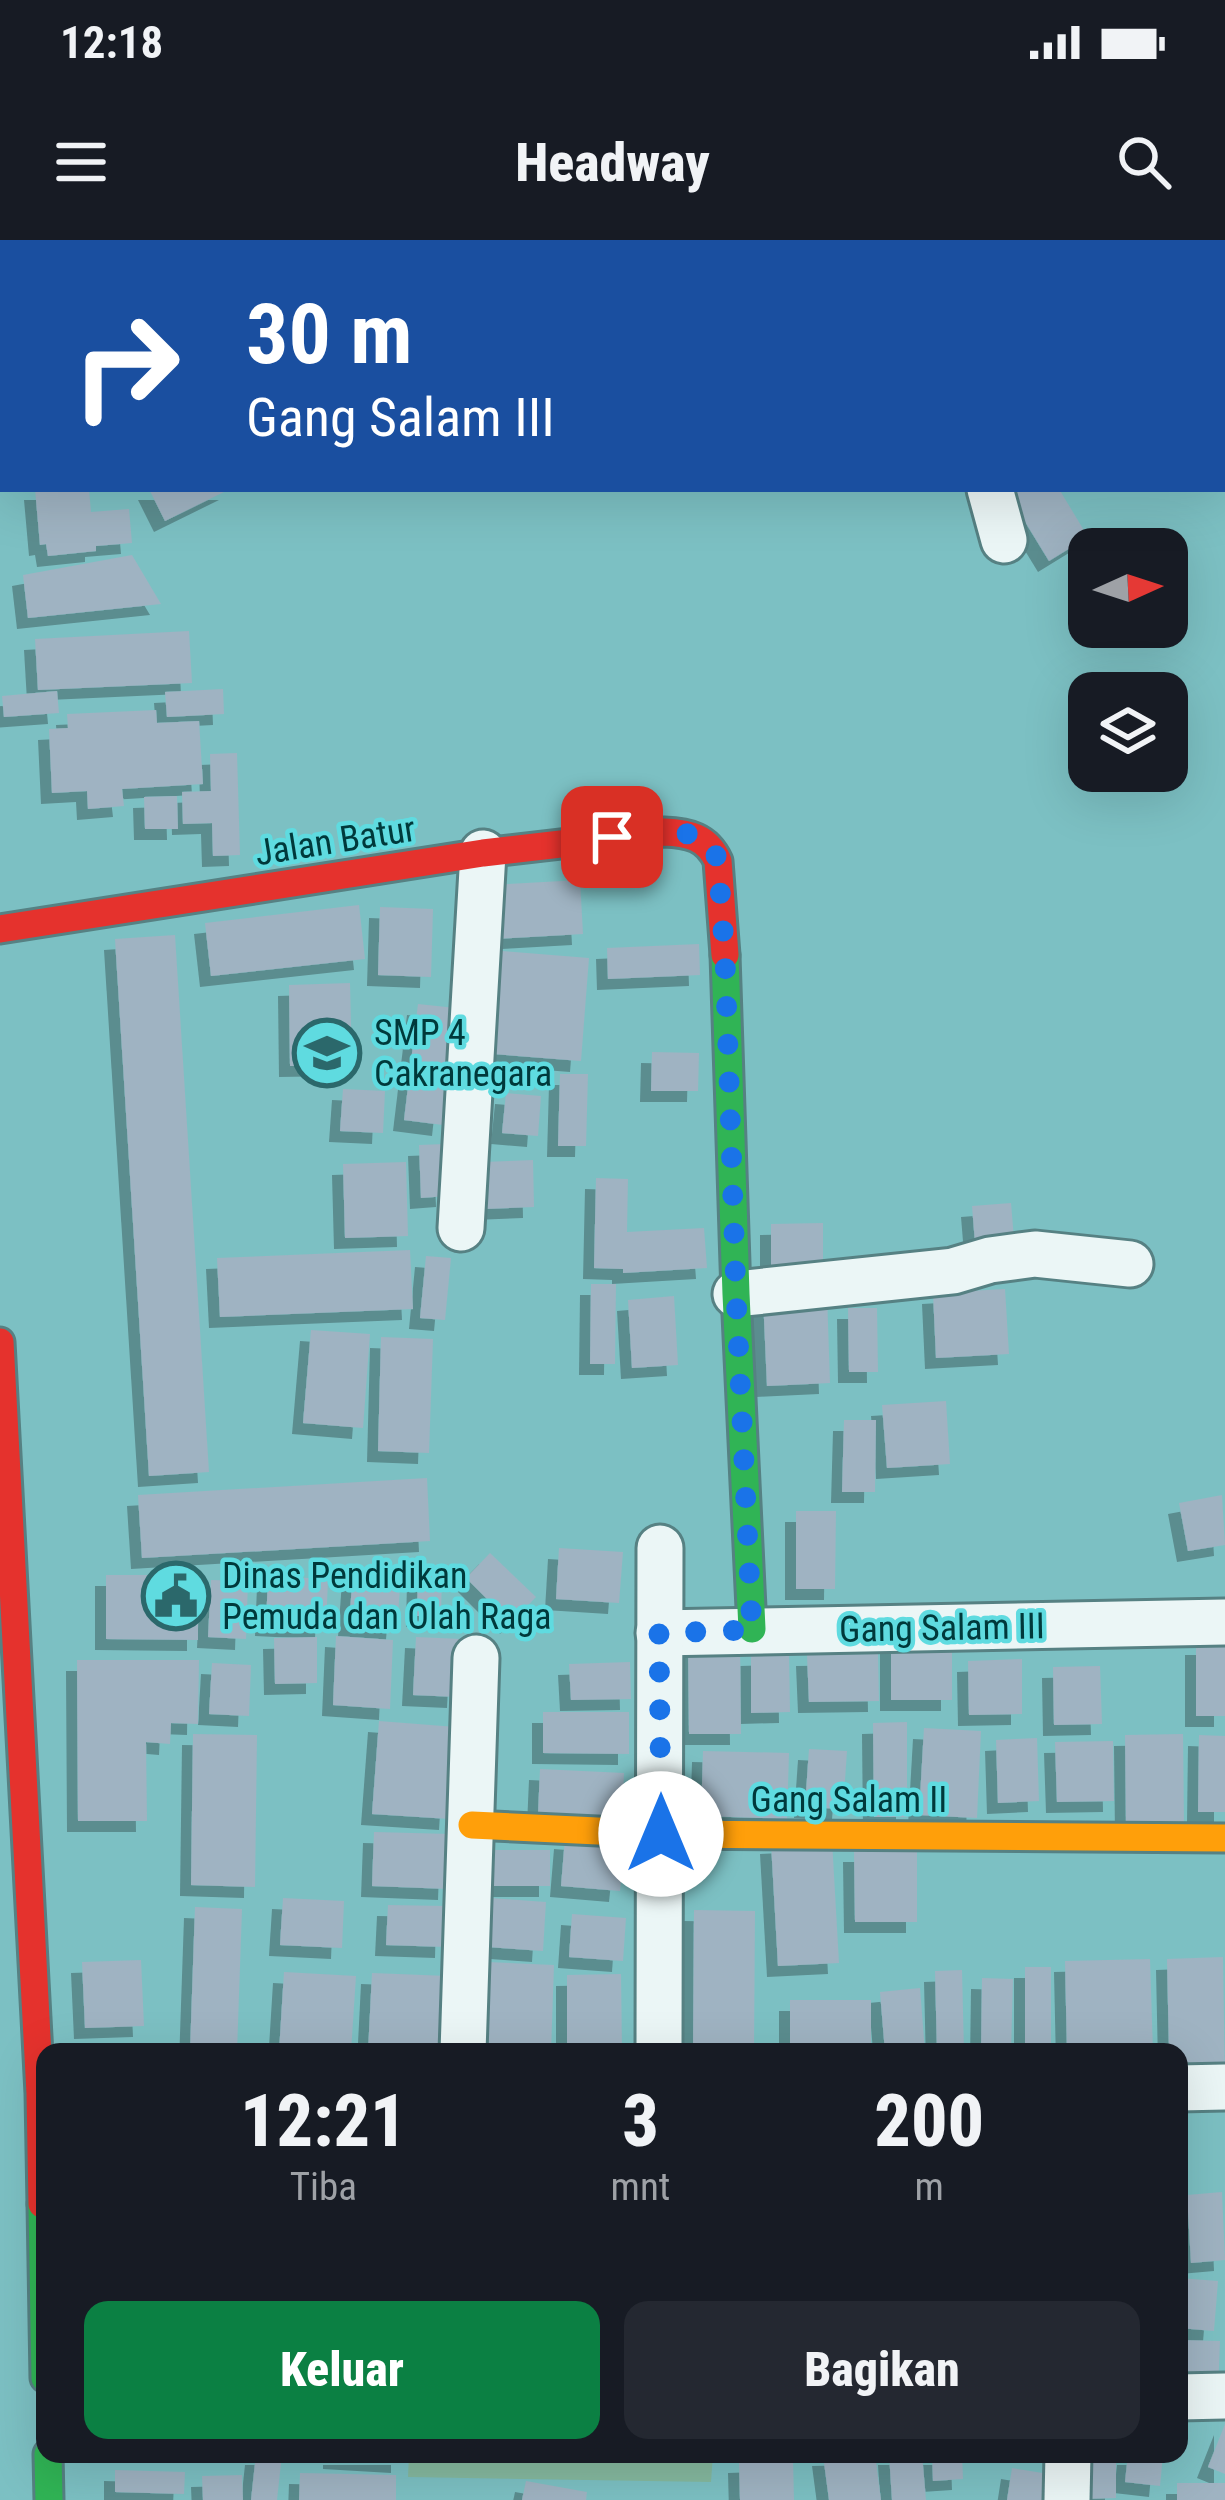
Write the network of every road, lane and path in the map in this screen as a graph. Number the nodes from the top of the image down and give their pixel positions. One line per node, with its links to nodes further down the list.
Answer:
1 (991, 492): 2 (street)
2 (1004, 539)
3 (483, 854): 4 (street, Jalan Batur); 5 (street); 7 (street, Jalan Batur)
4 (0, 929)
5 (461, 1228)
6 (1130, 1264): 7 (street)
7 (736, 1294): 12 (street)
8 (0, 1342): 9 (street)
9 (3, 1448): 22 (street)
10 (660, 1548): 13 (street)
11 (1225, 1622): 12 (street, Gang Salam III)
12 (752, 1630): 13 (street, Gang Salam III)
13 (659, 1633): 16 (street)
14 (476, 1658): 15 (street)
15 (472, 1825): 16 (street, Gang Salam II); 18 (street)
16 (661, 1834): 17 (street, Gang Salam II); 19 (street)
17 (1225, 1838)
18 (463, 2043)
19 (659, 2043)
20 (1225, 2087): 21 (street)
21 (1188, 2088)
22 (28, 2092): 23 (street)
23 (36, 2218)
24 (1225, 2396): 25 (street)
25 (1188, 2397)
26 (48, 2463): 28 (street)
27 (1068, 2463): 29 (street)
28 (49, 2500)
29 (1067, 2500)

